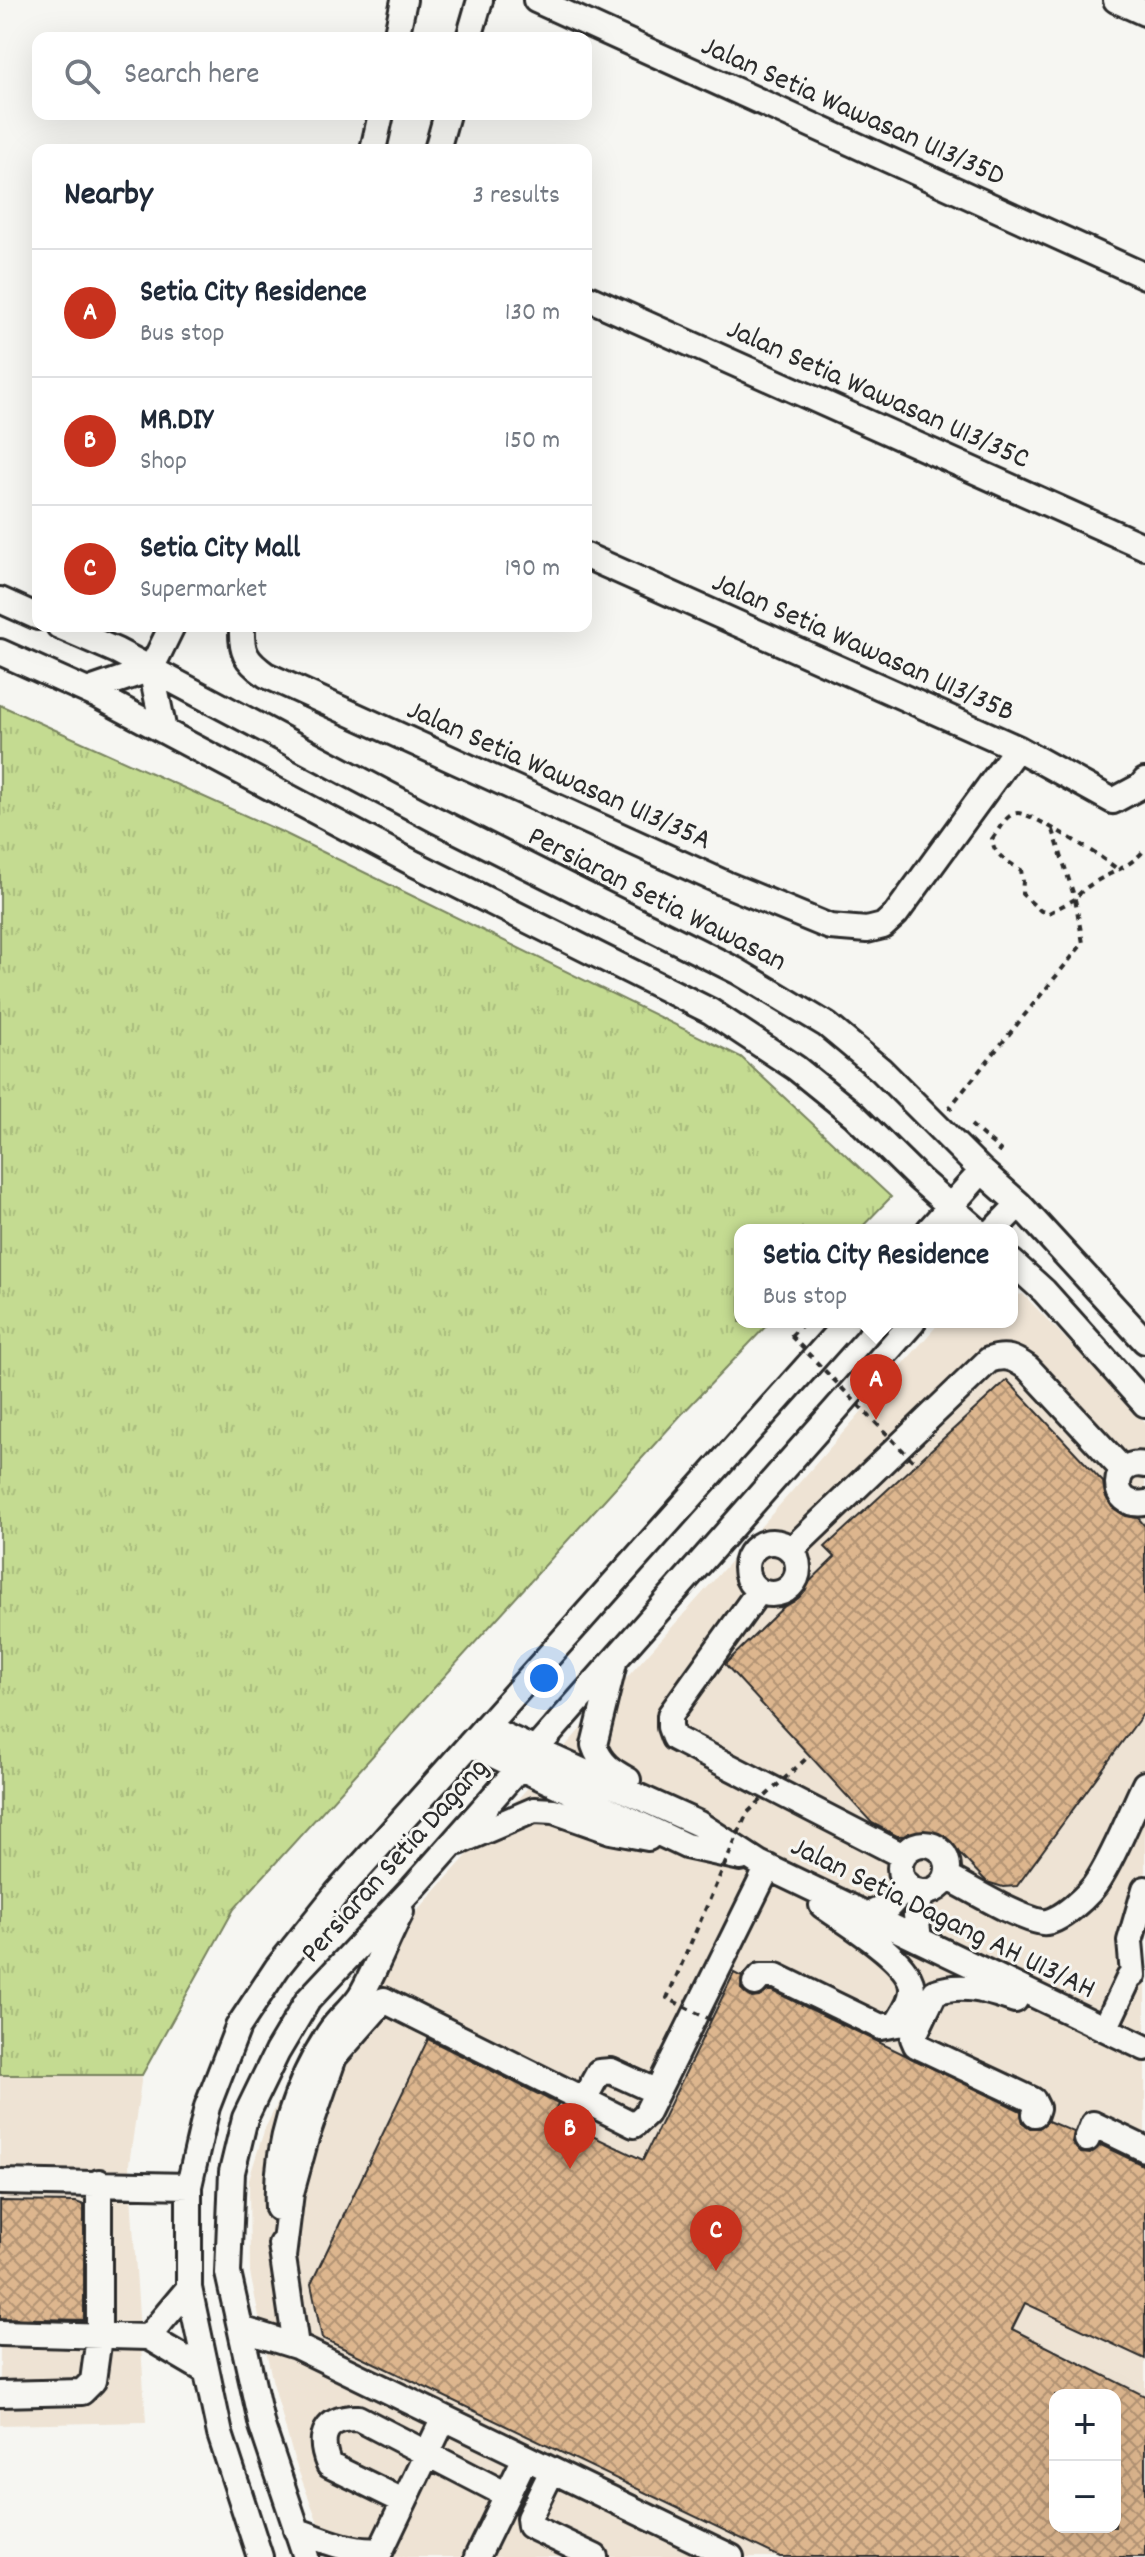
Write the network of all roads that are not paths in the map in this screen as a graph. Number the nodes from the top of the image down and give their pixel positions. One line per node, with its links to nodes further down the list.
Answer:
1 (404, 0): 6 (street)
2 (480, 0): 7 (street)
3 (536, 0): 12 (street, Jalan Setia Wawasan U13/35D)
4 (1116, 0): 5 (street)
5 (1145, 13)
6 (397, 32)
7 (471, 32)
8 (380, 120): 10 (street)
9 (445, 120): 11 (street)
10 (374, 144)
11 (439, 144)
12 (1145, 276)
13 (592, 300): 14 (street, Jalan Setia Wawasan U13/35C)
14 (1145, 547)
15 (592, 559): 25 (street, Jalan Setia Wawasan U13/35B)
16 (0, 600): 17 (street)
17 (32, 614)
18 (72, 632): 22 (street, Persiaran Setia Wawasan)
19 (169, 632): 22 (street)
20 (242, 637): 25 (street, Jalan Setia Wawasan U13/35A)
21 (0, 652): 23 (street)
22 (151, 669): 23 (street); 24 (street); 27 (street, Persiaran Setia Wawasan)
23 (87, 691): 24 (street)
24 (164, 731): 28 (street)
25 (1017, 748): 26 (street, Jalan Setia Wawasan U13/35B)
26 (1145, 781)
27 (982, 1171): 29 (street, Persiaran Setia Wawasan); 30 (street)
28 (919, 1179): 30 (street); 31 (street)
29 (1019, 1204): 34 (street); 40 (street, Persiaran Setia Wawasan)
30 (950, 1206): 32 (street); 33 (street)
31 (920, 1224)
32 (934, 1224)
33 (970, 1224)
34 (1000, 1224)
35 (1018, 1267): 37 (street)
36 (1018, 1282): 37 (street)
37 (1044, 1291): 41 (street)
38 (842, 1328): 47 (street, Persiaran Setia Dagang)
39 (908, 1328): 46 (street, Persiaran Setia Dagang)
40 (1145, 1341)
41 (1144, 1404)
42 (1138, 1464): 43 (street); 44 (street)
43 (1145, 1503)
44 (791, 1550): 45 (street); 45 (street)
45 (759, 1591): 53 (street)
46 (614, 1660): 48 (street, Persiaran Setia Dagang); 50 (street)
47 (478, 1735): 48 (street, Jalan Setia Dagang AH U13/AH); 72 (street, Persiaran Setia Dagang)
48 (527, 1758): 50 (street, Jalan Setia Dagang AH U13/AH); 51 (street, Persiaran Setia Dagang); 52 (street, Jalan Setia Dagang AH U13/AH)
49 (1145, 1784): 55 (street)
50 (691, 1821): 54 (street, Jalan Setia Dagang AH U13/AH)
51 (451, 1846): 52 (street); 56 (street, Persiaran Setia Dagang)
52 (686, 1846): 54 (street, Jalan Setia Dagang AH U13/AH)
53 (903, 1856): 55 (street); 57 (street)
54 (763, 1865): 59 (street, Jalan Setia Dagang AH U13/AH); 62 (street); 65 (street)
55 (947, 1877): 57 (street)
56 (413, 1888): 73 (street); 75 (street, Persiaran Setia Dagang)
57 (915, 1889): 59 (street); 60 (street)
58 (1145, 1889): 61 (street)
59 (868, 1915): 60 (street, Jalan Setia Dagang AH U13/AH)
60 (919, 1939): 63 (street, Jalan Setia Dagang AH U13/AH)
61 (1139, 1975): 63 (street)
62 (755, 1983)
63 (1105, 2029): 64 (street, Jalan Setia Dagang AH U13/AH); 67 (street)
64 (1145, 2048)
65 (657, 2092): 66 (street); 66 (street)
66 (584, 2099): 73 (street)
67 (1035, 2114)
68 (1087, 2139): 69 (street)
69 (1145, 2149)
70 (0, 2182): 71 (street)
71 (99, 2182): 72 (street); 77 (street)
72 (189, 2186): 74 (street, Persiaran Setia Dagang)
73 (283, 2257): 79 (street)
74 (189, 2288): 78 (street); 81 (street, Persiaran Setia Dagang)
75 (241, 2329): 79 (street); 89 (street, Persiaran Setia Dagang)
76 (0, 2333): 77 (street); 80 (street)
77 (99, 2337): 78 (street); 82 (street)
78 (148, 2337): 81 (street)
79 (296, 2346): 83 (street)
80 (0, 2351)
81 (206, 2371): 91 (street, Persiaran Setia Dagang)
82 (0, 2394)
83 (444, 2418): 84 (street); 85 (street)
84 (427, 2452): 87 (street); 88 (street); 88 (street)
85 (525, 2458): 86 (street); 87 (street)
86 (552, 2471): 94 (street); 95 (street)
87 (507, 2495): 93 (street)
88 (403, 2501): 90 (street)
89 (296, 2530): 90 (street); 92 (street, Persiaran Setia Dagang)
90 (383, 2555)
91 (260, 2557)
92 (306, 2557)
93 (477, 2557)
94 (595, 2557)
95 (731, 2557)

